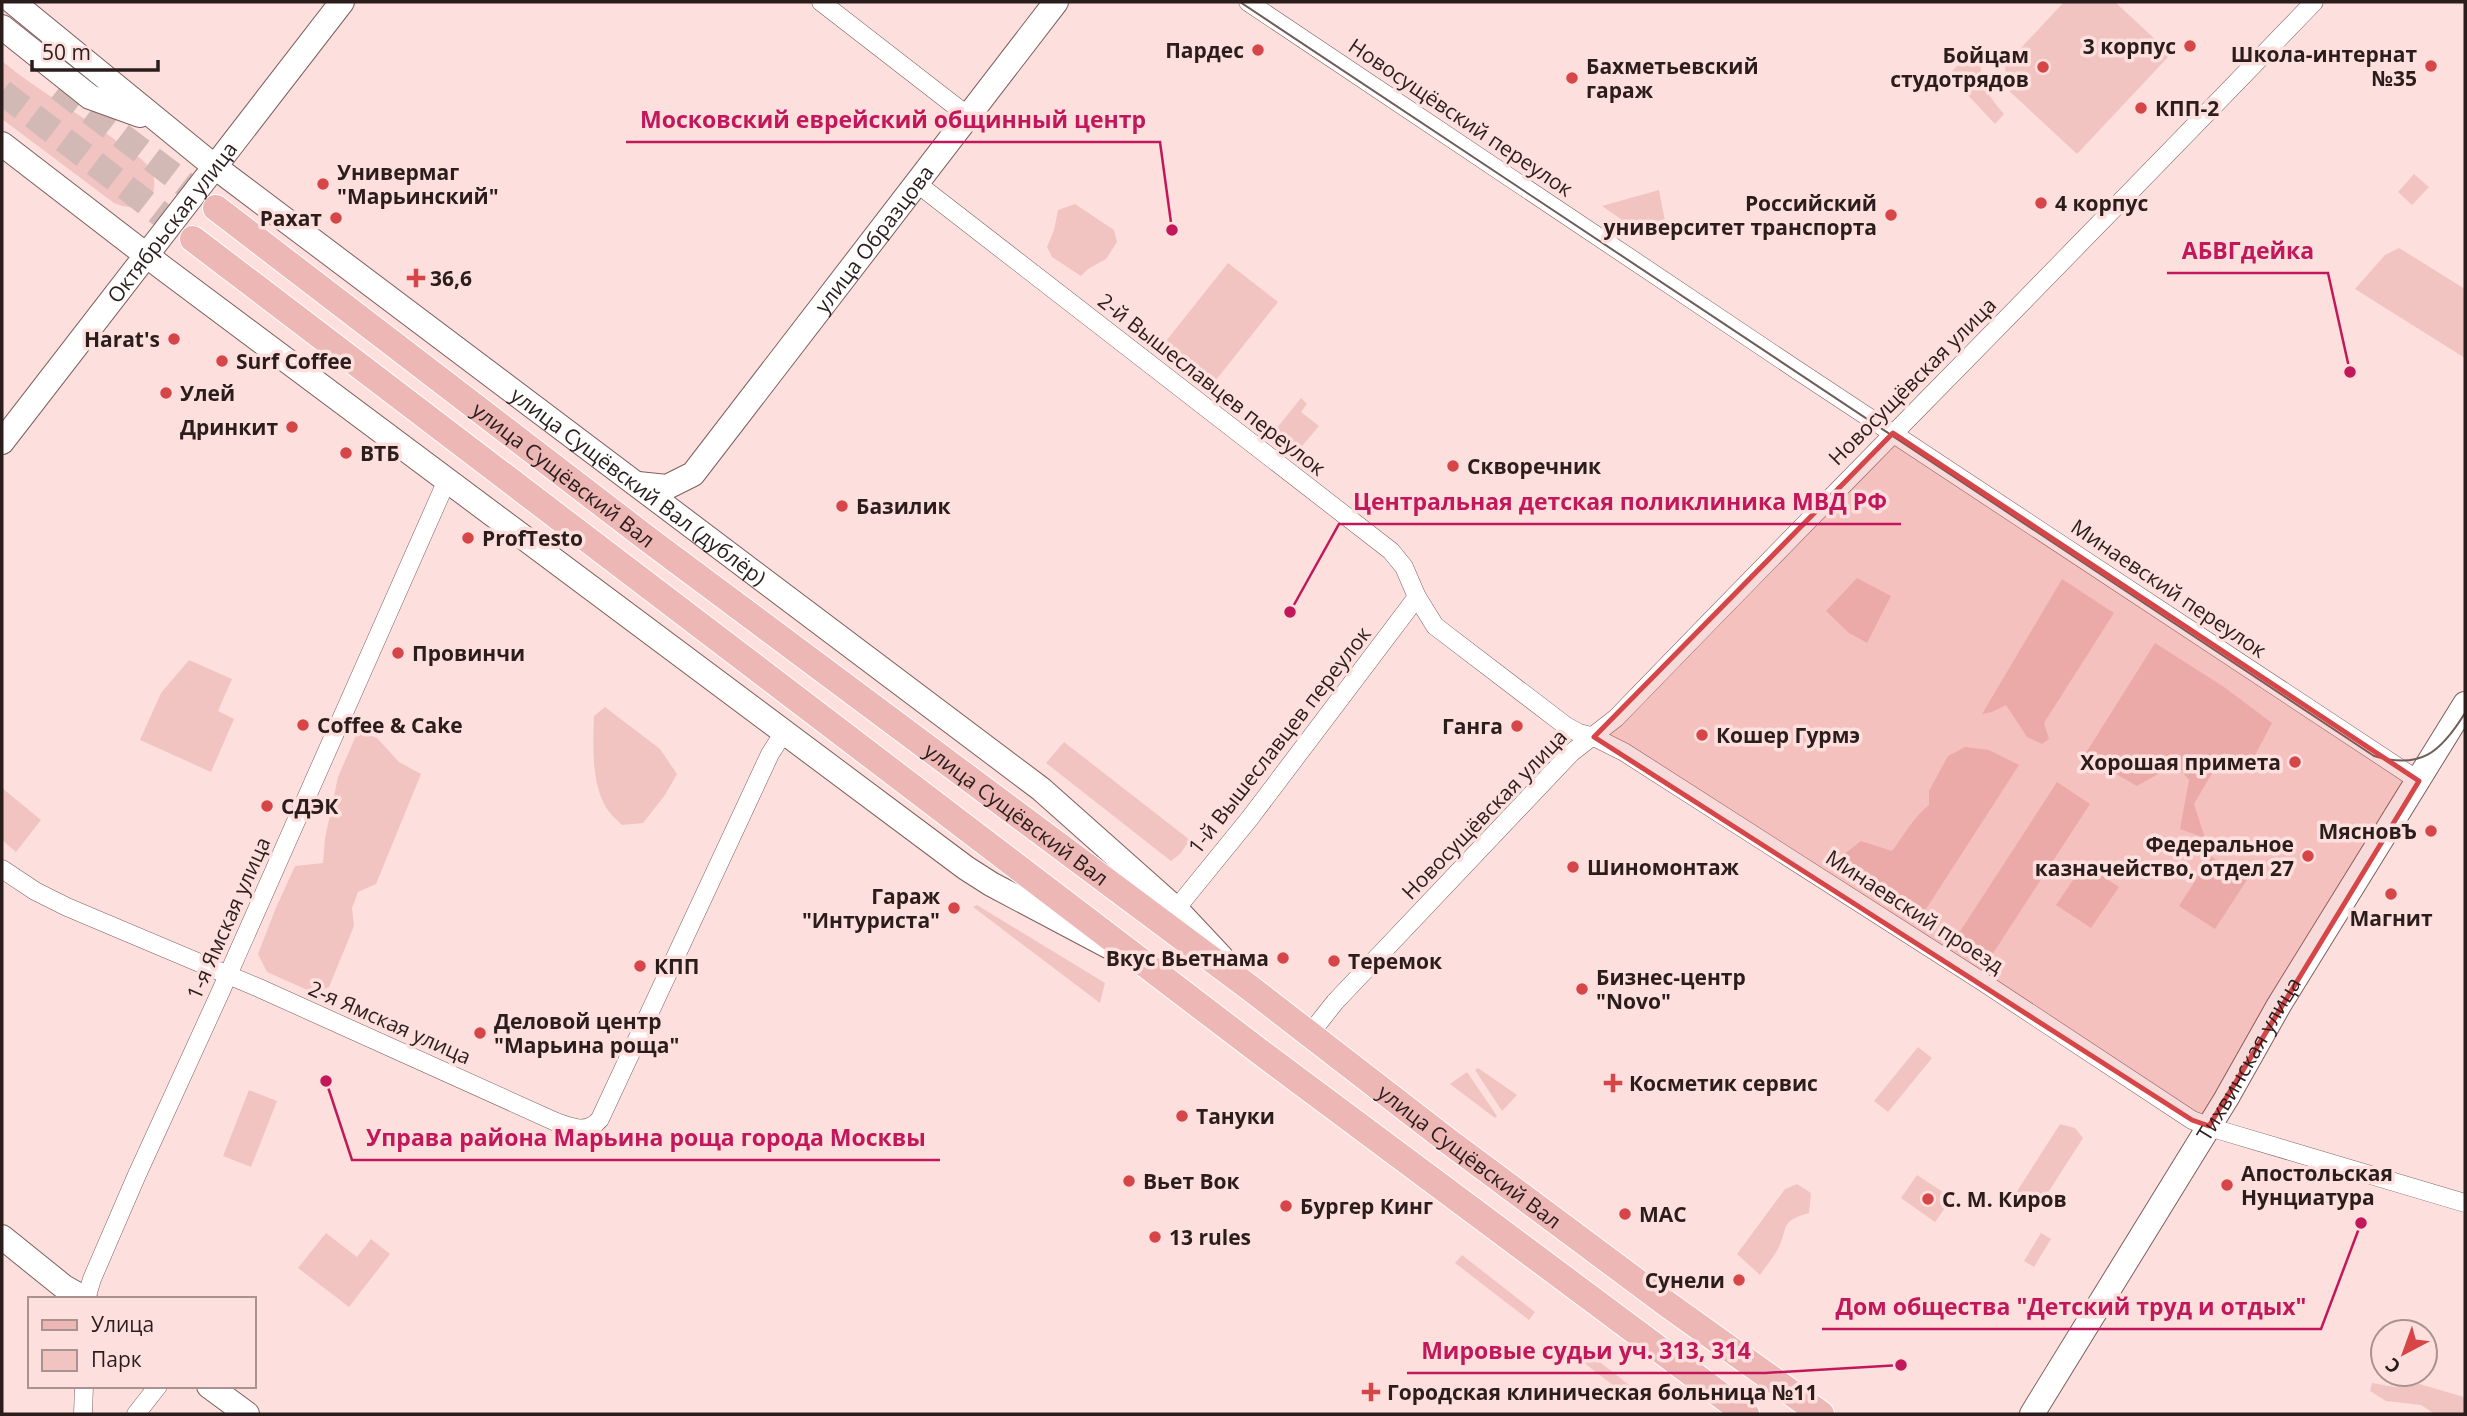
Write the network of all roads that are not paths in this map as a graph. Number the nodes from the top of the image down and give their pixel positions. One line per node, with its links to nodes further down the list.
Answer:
1 (13, 2): 9 (main road, улица Сущёвский Вал (дублёр))
2 (342, 2): 11 (main road, Октябрьская улица)
3 (821, 2): 8 (street)
4 (1056, 2): 8 (main road, улица Образцова)
5 (1248, 2): 16 (street, Новосущёвский переулок)
6 (2315, 2): 16 (street, Новосущёвская улица)
7 (2, 27): 9 (main road)
8 (968, 116): 12 (main road, улица Образцова)
9 (160, 122): 11 (main road, улица Сущёвский Вал (дублёр))
10 (2, 144): 15 (main road)
11 (215, 167): 15 (main road, Октябрьская улица); 20 (main road, улица Сущёвский Вал (дублёр))
12 (915, 183): 18 (main road, улица Образцова); 22 (street, 2-й Вышеславцев переулок)
13 (216, 208): 31 (main road, улица Сущёвский Вал)
14 (193, 239): 29 (main road, улица Сущёвский Вал)
15 (145, 254): 17 (main road, Октябрьская улица); 19 (main road)
16 (1893, 433): 25 (street, Новосущёвская улица); 26 (street, Минаевский переулок)
17 (2, 442)
18 (693, 474): 20 (main road, улица Образцова); 21 (main road)
19 (447, 480): 24 (main road); 30 (street, 1-я Ямская улица)
20 (637, 484): 21 (main road, улица Сущёвский Вал (дублёр))
21 (701, 532): 28 (main road, улица Сущёвский Вал (дублёр))
22 (1417, 597): 25 (street, 2-й Вышеславцев переулок); 28 (street, 1-й Вышеславцев переулок)
23 (2465, 704): 26 (main road, Тихвинская улица)
24 (784, 732): 29 (main road); 30 (street, 2-я Ямская улица)
25 (1594, 737): 32 (street, Новосущёвская улица); 33 (street, Минаевский проезд)
26 (2418, 781): 33 (main road, Тихвинская улица)
27 (2, 869): 30 (street, 2-я Ямская улица)
28 (1176, 909): 31 (main road, улица Сущёвский Вал (дублёр))
29 (1154, 970): 41 (main road, улица Сущёвский Вал)
30 (228, 975): 37 (street, 1-я Ямская улица)
31 (1250, 988): 32 (main road, улица Сущёвский Вал)
32 (1310, 1035): 45 (main road, улица Сущёвский Вал)
33 (2209, 1126): 34 (street, Минаевский проезд); 46 (main road, Тихвинская улица)
34 (2465, 1203)
35 (2, 1237): 36 (main road)
36 (82, 1297)
37 (87, 1297)
38 (83, 1388): 42 (street)
39 (156, 1388): 43 (street)
40 (212, 1388): 44 (main road)
41 (1741, 1412)
42 (83, 1414)
43 (136, 1414)
44 (247, 1414)
45 (1821, 1414)
46 (2032, 1414)

